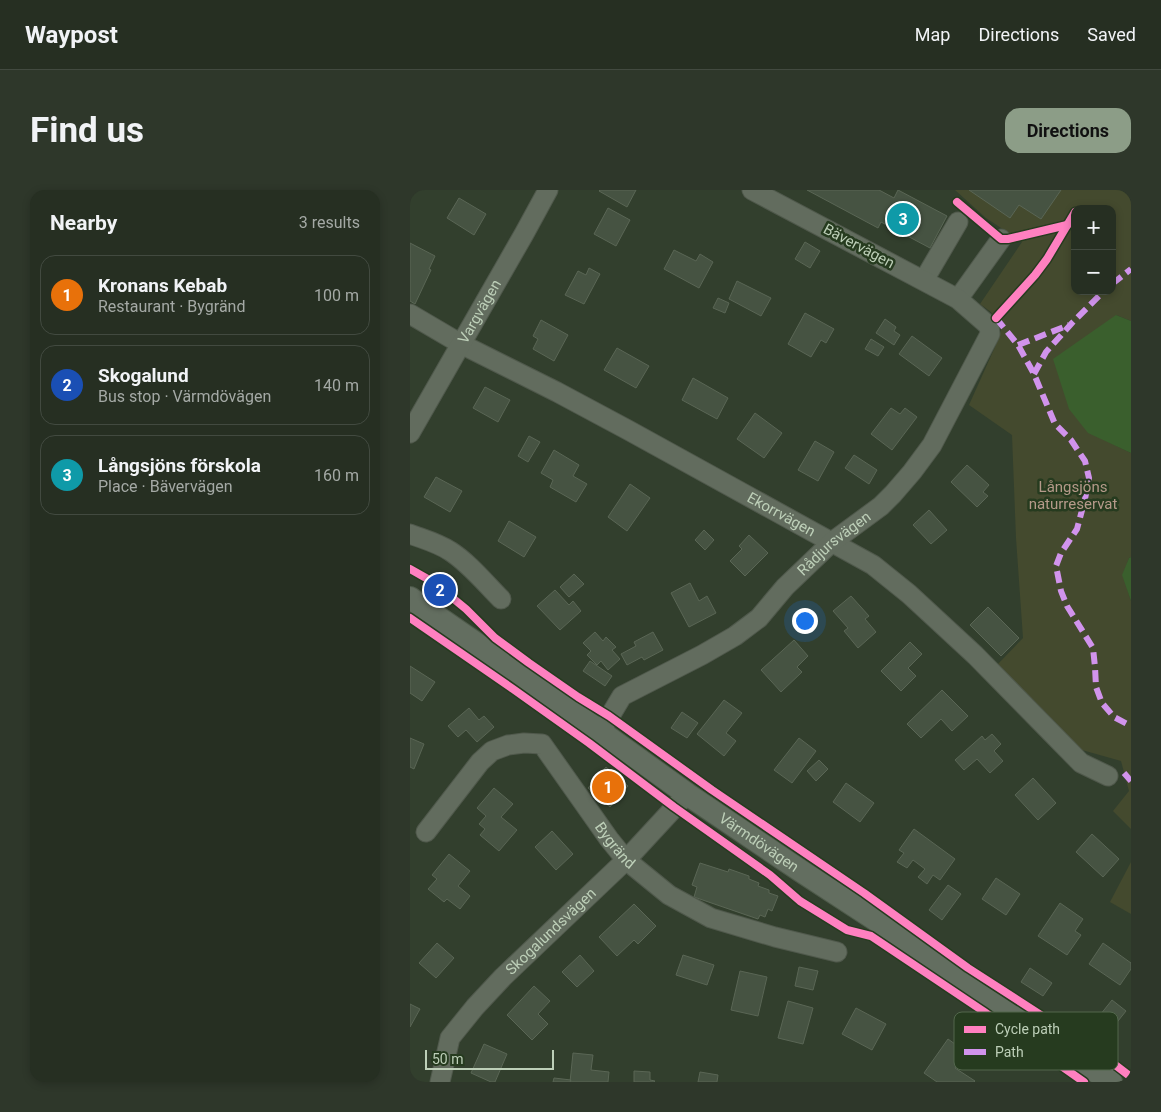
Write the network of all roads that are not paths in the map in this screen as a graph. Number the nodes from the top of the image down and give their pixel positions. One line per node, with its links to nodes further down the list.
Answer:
1 (548, 190): 8 (street, Vargvägen)
2 (752, 190): 5 (street, Bävervägen)
3 (958, 222): 5 (street)
4 (1001, 238): 6 (street)
5 (924, 280): 6 (street, Bävervägen)
6 (962, 302): 11 (street, Rådjursvägen)
7 (410, 314): 8 (street, Ekorrvägen)
8 (462, 344): 9 (street, Vargvägen); 11 (street, Ekorrvägen)
9 (410, 433)
10 (410, 534): 13 (street)
11 (832, 542): 14 (street, Rådjursvägen); 15 (street, Ekorrvägen)
12 (410, 598): 14 (main road, Värmdövägen)
13 (501, 599)
14 (601, 731): 16 (main road, Värmdövägen)
15 (1108, 776)
16 (686, 794): 18 (street, Skogalundsvägen); 20 (main road, Värmdövägen)
17 (426, 832): 18 (street, Bygränd)
18 (626, 860): 19 (street, Bygränd); 22 (street, Skogalundsvägen)
19 (837, 952)
20 (1010, 1012)
21 (1094, 1070): 23 (main road, Värmdövägen)
22 (440, 1082)
23 (1111, 1082)

